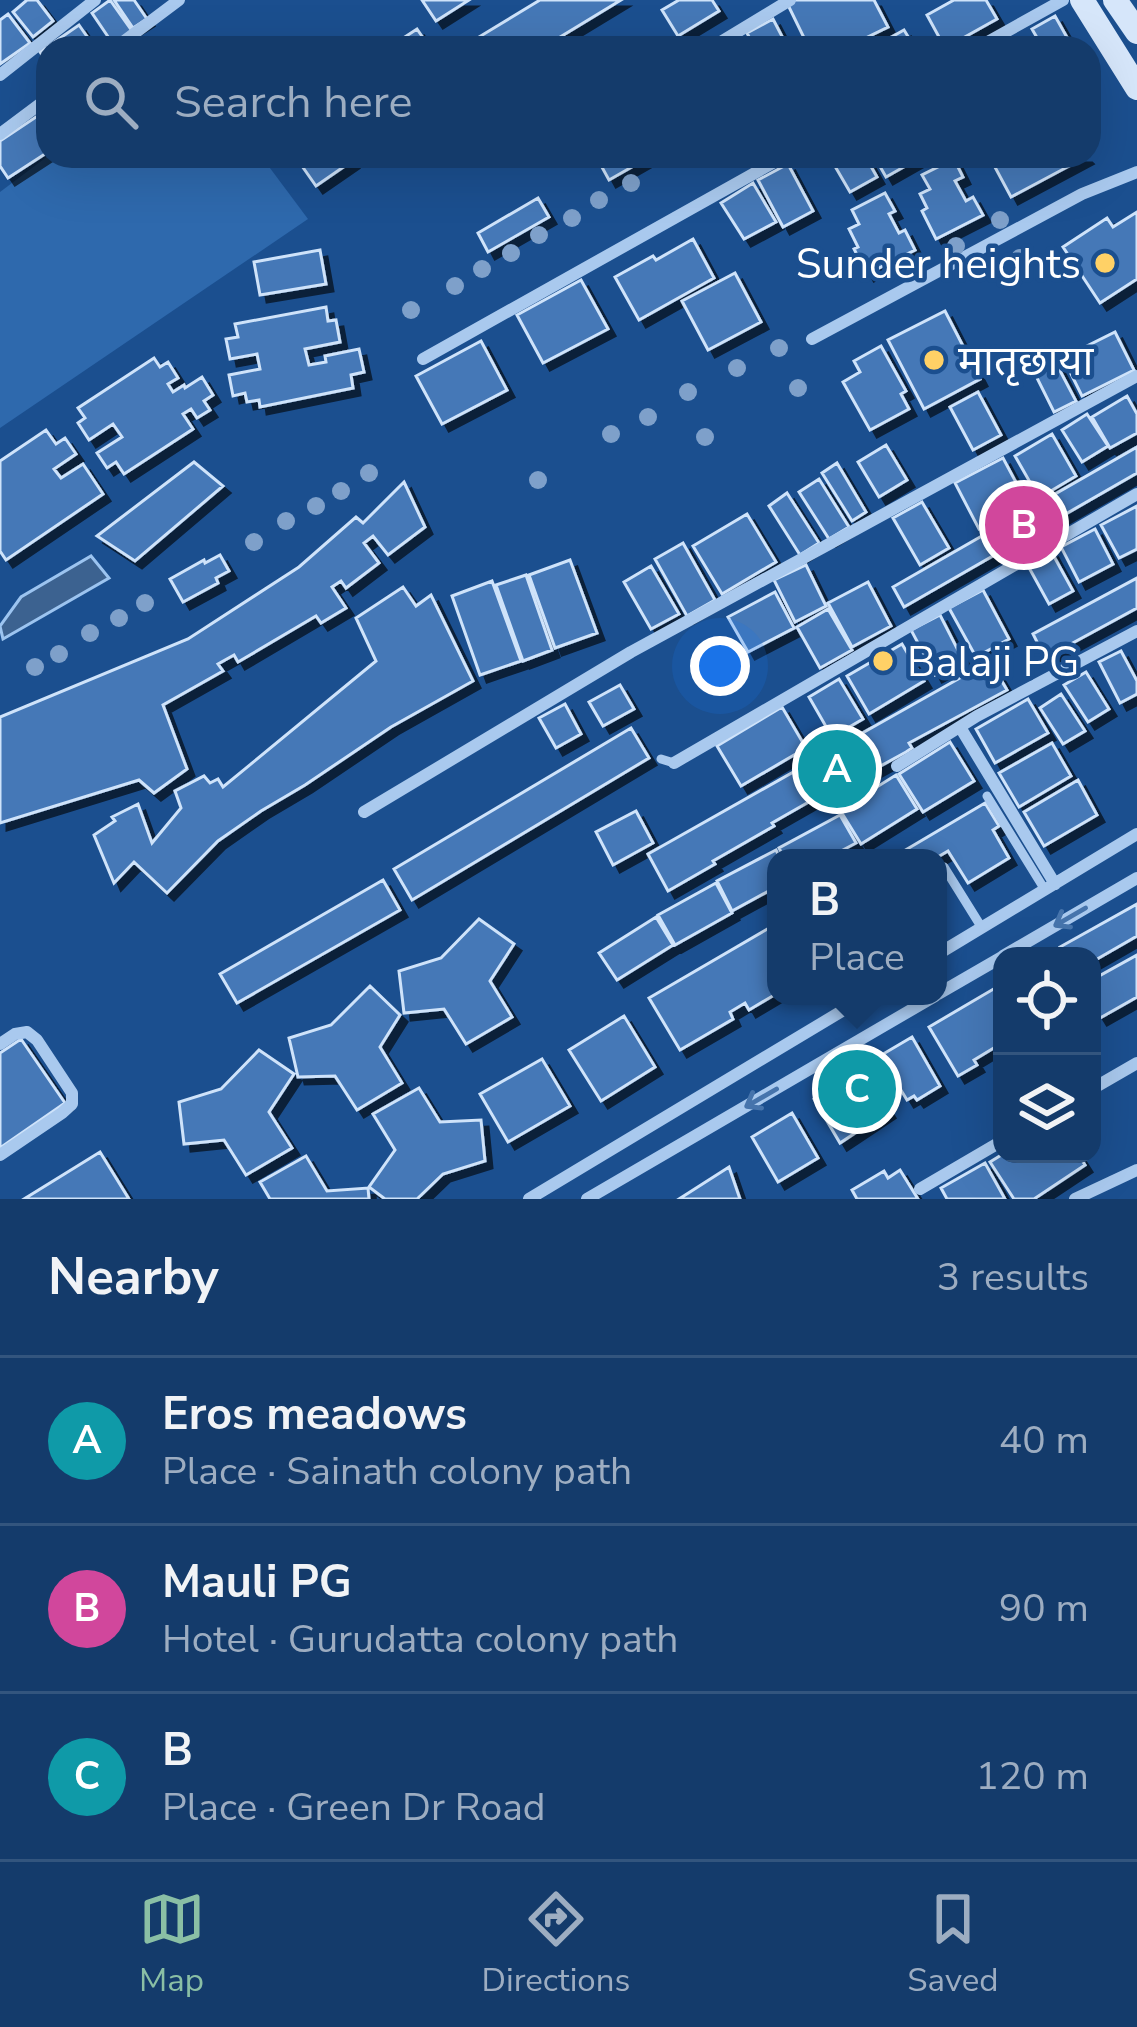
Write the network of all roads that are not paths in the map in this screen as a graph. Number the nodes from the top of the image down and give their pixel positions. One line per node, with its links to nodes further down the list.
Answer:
1 (94, 0): 8 (street)
2 (179, 0): 9 (street)
3 (790, 0): 10 (street)
4 (1063, 0): 11 (street)
5 (1082, 0): 14 (main road)
6 (1115, 0): 7 (main road)
7 (1137, 32)
8 (49, 36)
9 (131, 36)
10 (731, 36)
11 (998, 36)
12 (36, 46): 13 (street)
13 (0, 75)
14 (1137, 88)
15 (36, 107): 16 (street)
16 (0, 134)
17 (763, 168): 20 (street)
18 (1137, 172): 19 (street)
19 (812, 339)
20 (423, 358)
21 (1137, 376): 28 (street)
22 (1137, 494): 25 (street)
23 (1137, 631): 24 (street)
24 (961, 727): 26 (street); 32 (street)
25 (667, 761)
26 (897, 766)
27 (987, 796): 32 (lane)
28 (364, 812)
29 (1137, 835): 32 (street)
30 (947, 871): 33 (lane)
31 (1137, 878): 34 (street, one-way to 34)
32 (1050, 887): 33 (street)
33 (982, 928): 35 (street)
34 (1018, 947)
35 (947, 949)
36 (993, 962): 37 (street)
37 (947, 989)
38 (852, 1005): 43 (street)
39 (919, 1005): 46 (street, one-way to 46)
40 (0, 1045): 45 (street)
41 (1137, 1063): 42 (street)
42 (1101, 1084)
43 (634, 1136): 46 (street); 49 (street)
44 (993, 1146): 48 (street)
45 (0, 1155)
46 (649, 1163): 50 (street)
47 (1137, 1170): 51 (street)
48 (920, 1189)
49 (529, 1199)
50 (587, 1199)
51 (1076, 1199)

